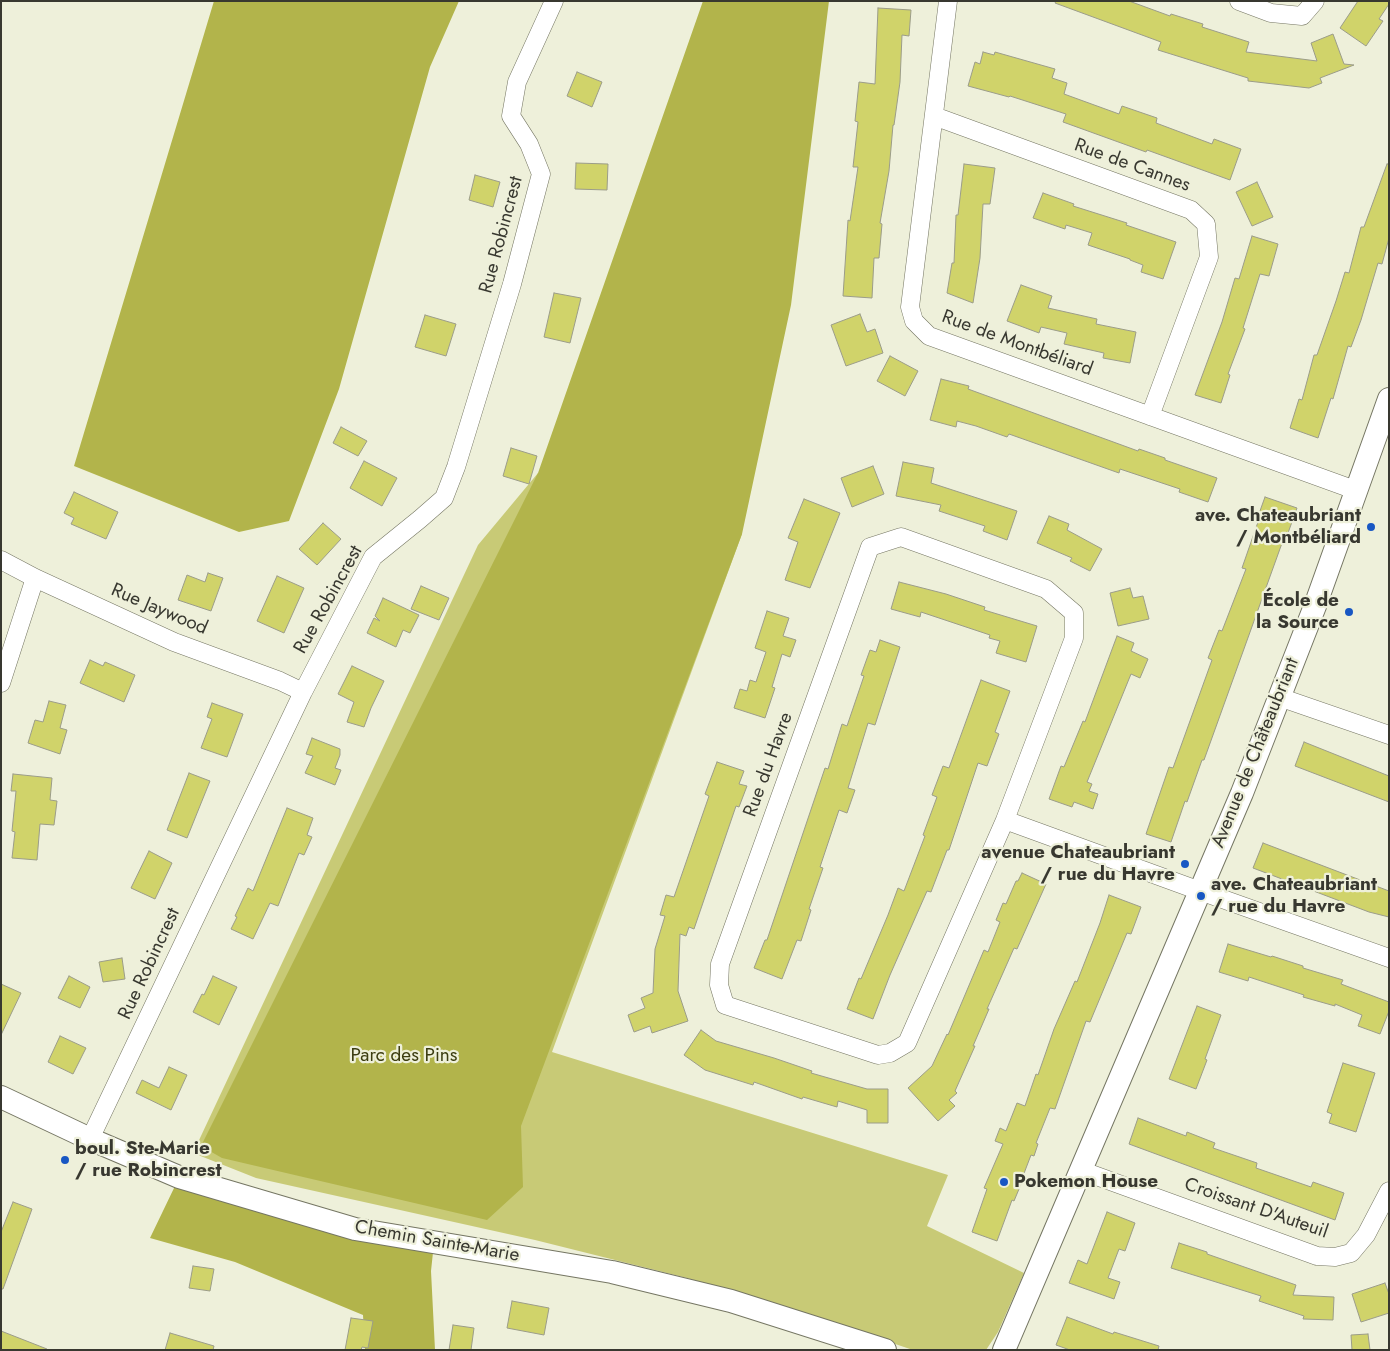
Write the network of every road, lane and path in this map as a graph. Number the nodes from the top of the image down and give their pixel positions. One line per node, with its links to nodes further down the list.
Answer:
1 (554, 1): 12 (street, Rue Robincrest)
2 (948, 1): 5 (street, Rue de Montbéliard)
3 (1239, 1): 4 (street)
4 (1315, 1)
5 (934, 116): 7 (street, Rue de Montbéliard); 7 (street, Rue de Cannes)
6 (1389, 399): 8 (street, Avenue de Châteaubriant)
7 (1150, 416): 8 (street, Rue de Montbéliard)
8 (1355, 490): 13 (street, Avenue de Châteaubriant)
9 (1, 560): 10 (street, Rue Jaywood)
10 (35, 578): 11 (street); 12 (street, Rue Jaywood)
11 (1, 683)
12 (303, 692): 19 (street, Rue Robincrest)
13 (1279, 697): 14 (street); 16 (street, Avenue de Châteaubriant)
14 (1389, 736)
15 (1005, 820): 15 (street, Rue du Havre); 16 (street)
16 (1200, 892): 17 (street); 20 (street, Avenue de Châteaubriant)
17 (1389, 958)
18 (1, 1097): 19 (street, Chemin Sainte-Marie)
19 (90, 1139): 22 (street, Chemin Sainte-Marie)
20 (1080, 1170): 21 (street, Croissant D'Auteuil); 23 (street, Avenue de Châteaubriant)
21 (1389, 1191)
22 (885, 1350)
23 (1004, 1350)

